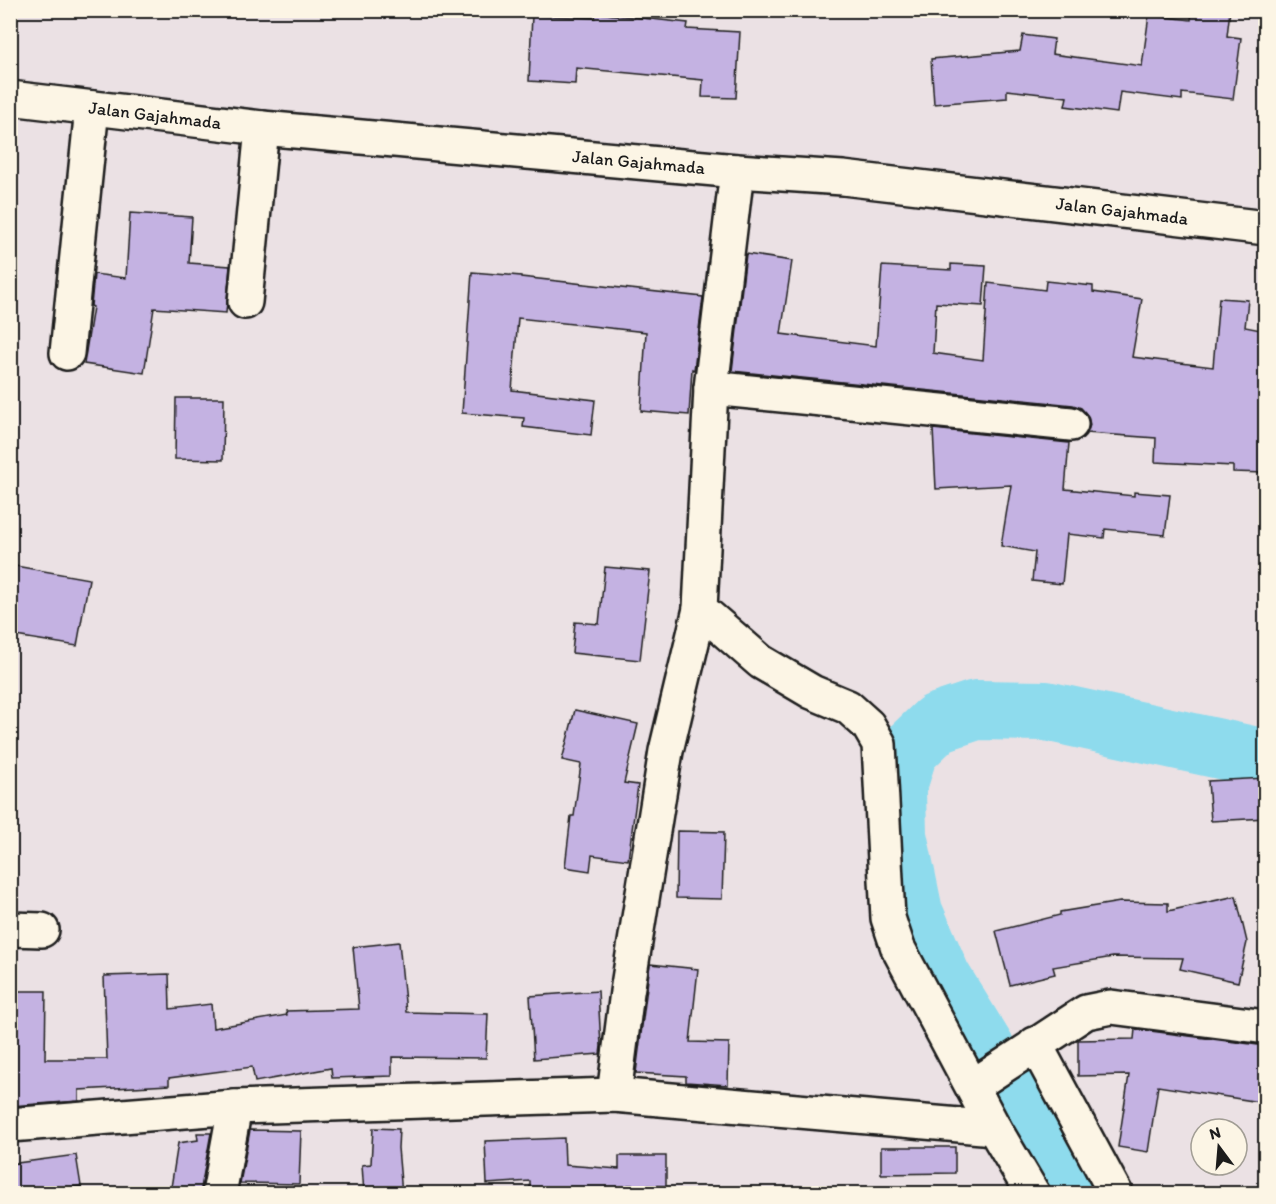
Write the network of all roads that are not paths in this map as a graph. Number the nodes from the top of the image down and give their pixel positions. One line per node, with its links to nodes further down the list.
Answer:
1 (10, 98): 2 (street, Jalan Gajahmada)
2 (92, 108): 3 (street, Jalan Gajahmada); 7 (street)
3 (262, 128): 4 (street, Jalan Gajahmada); 6 (street)
4 (737, 171): 5 (street, Jalan Gajahmada); 8 (street)
5 (1266, 228)
6 (245, 303)
7 (67, 353)
8 (711, 388): 9 (street); 10 (street)
9 (1071, 424)
10 (700, 609): 13 (street); 14 (street)
11 (1266, 1027): 12 (street)
12 (1030, 1048): 13 (street); 20 (street)
13 (977, 1083): 17 (street)
14 (614, 1095): 15 (street); 17 (street)
15 (235, 1107): 16 (street); 18 (street)
16 (10, 1125)
17 (994, 1128): 19 (street)
18 (219, 1194)
19 (1033, 1194)
20 (1116, 1194)

